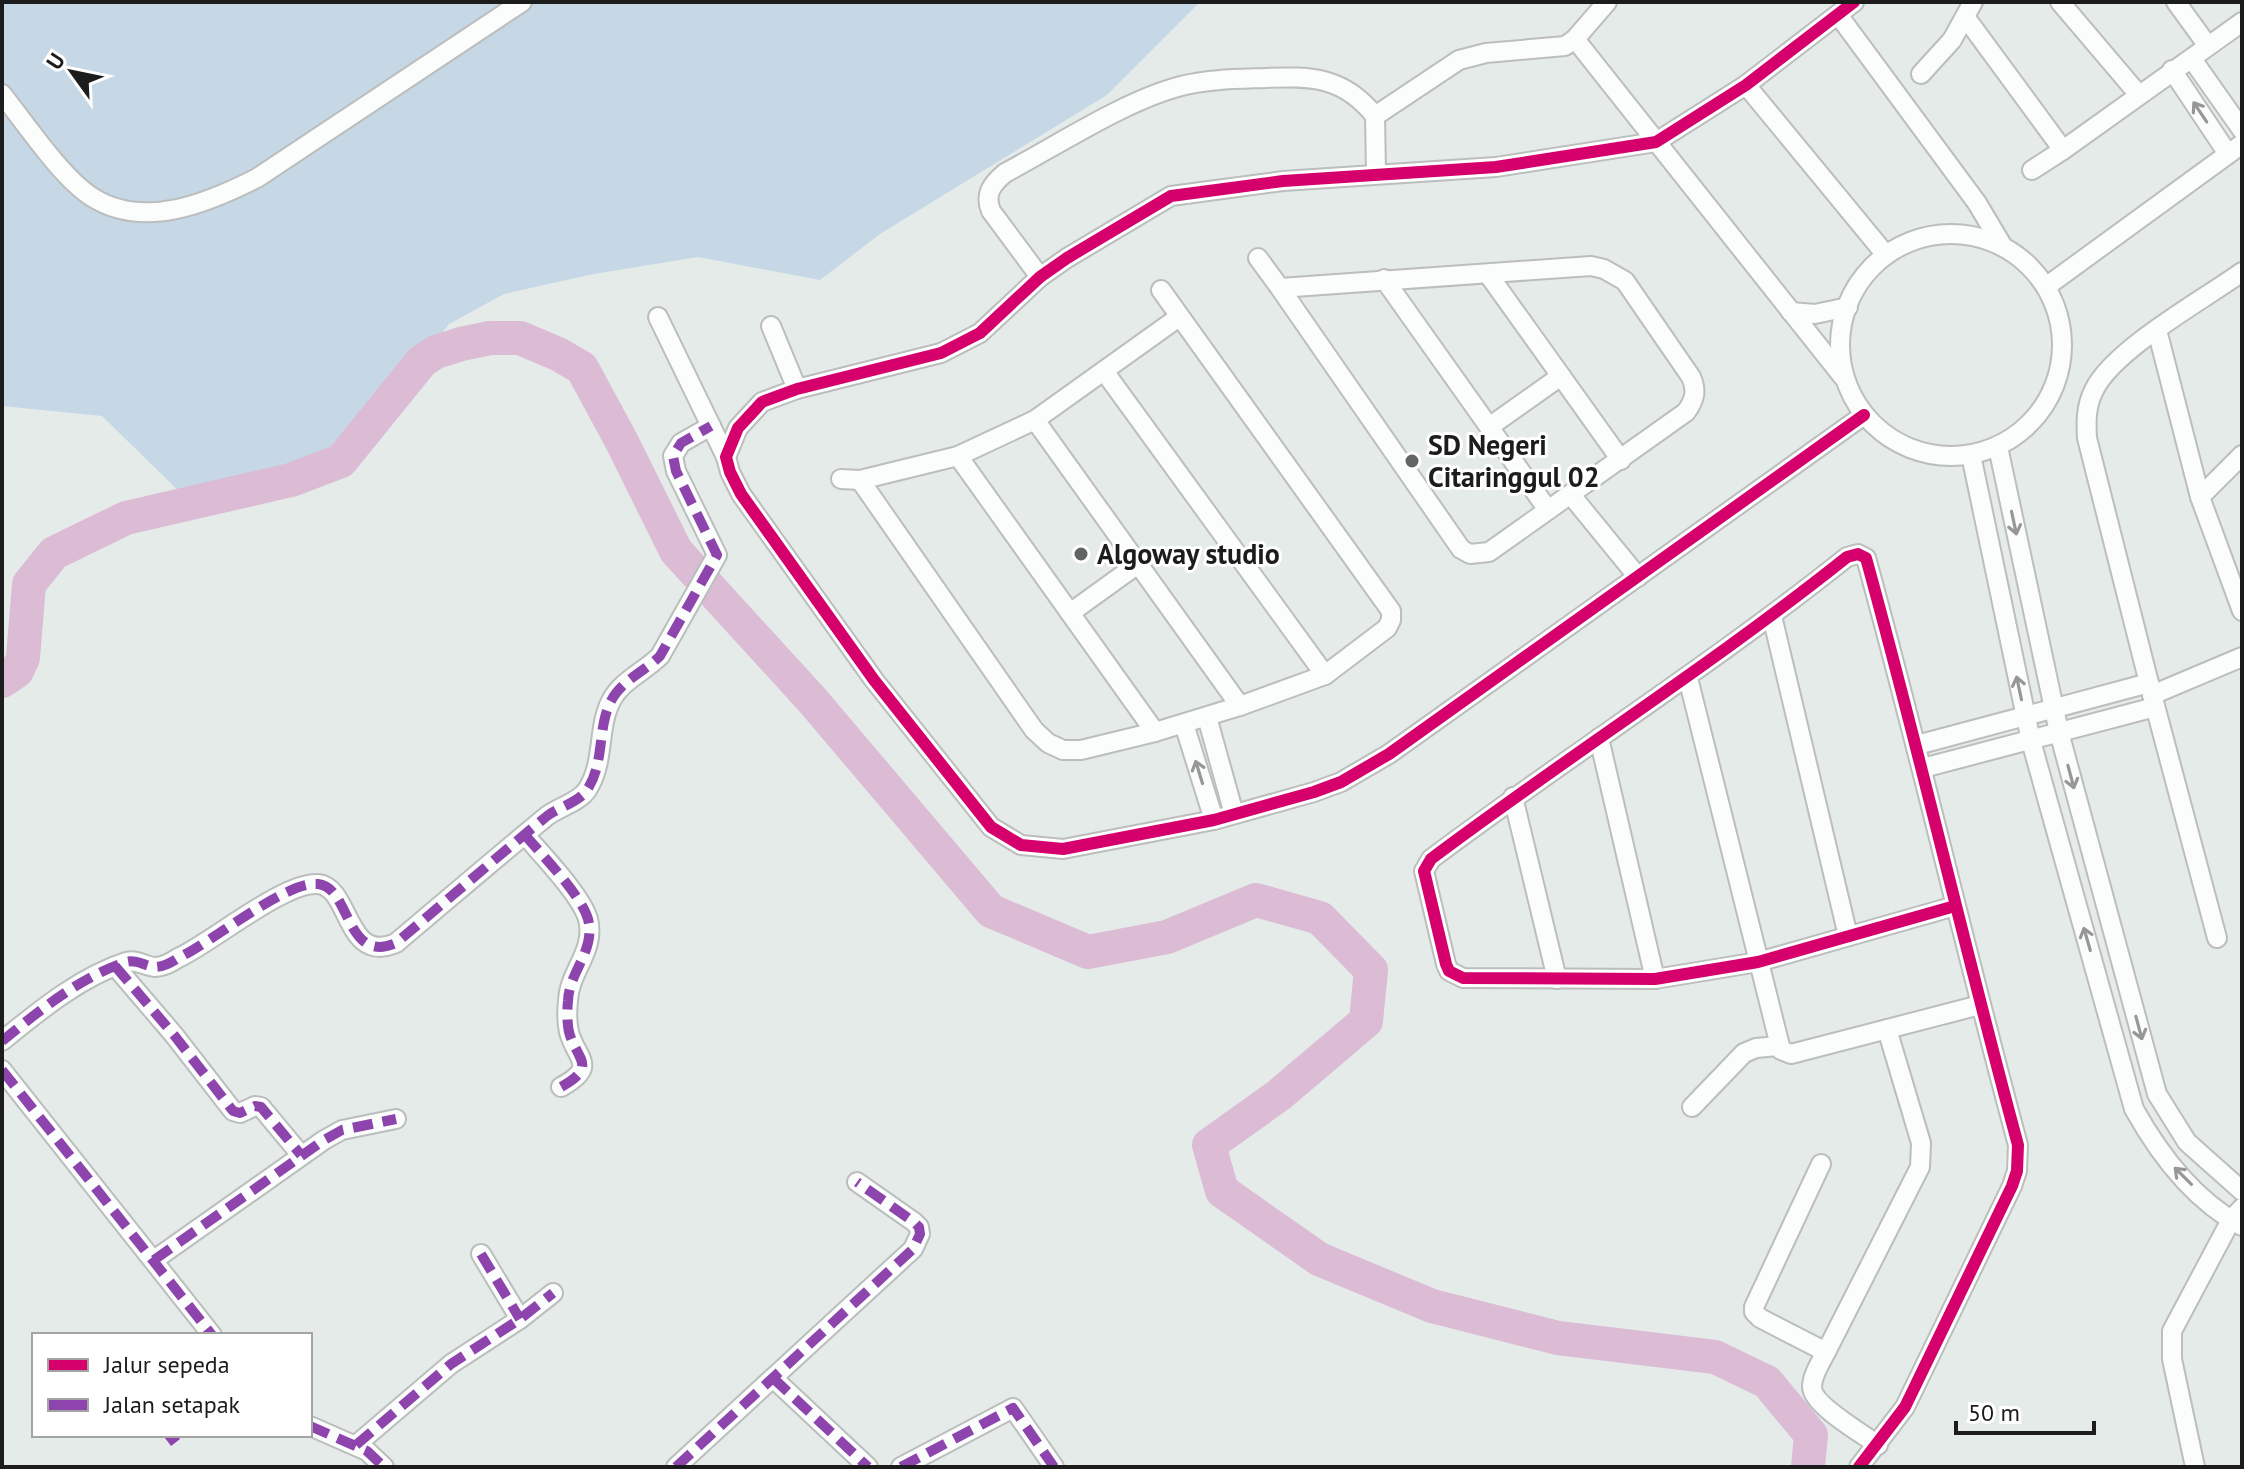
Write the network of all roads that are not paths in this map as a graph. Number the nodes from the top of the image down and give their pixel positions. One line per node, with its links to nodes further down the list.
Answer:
1 (522, 2): 15 (street)
2 (1607, 2): 9 (street)
3 (1854, 2): 7 (street)
4 (2060, 2): 16 (street)
5 (2176, 2): 10 (street)
6 (1970, 10): 13 (street); 21 (street)
7 (1839, 16): 14 (street); 24 (street)
8 (2242, 22): 10 (street)
9 (1575, 39): 17 (street); 19 (street)
10 (2208, 46): 11 (street)
11 (2192, 59): 12 (street); 18 (street)
12 (2172, 70): 16 (street); 20 (street, one-way to 12)
13 (1921, 74)
14 (1746, 85): 19 (street); 25 (street)
15 (2, 94)
16 (2139, 95): 21 (street)
17 (1375, 116): 23 (street); 29 (street)
18 (2242, 130)
19 (1656, 142): 23 (street); 36 (street)
20 (2235, 149): 31 (street)
21 (2063, 150): 22 (street)
22 (2032, 170)
23 (1376, 173): 29 (street)
24 (2002, 245): 25 (street); 31 (street)
25 (1886, 255): 35 (street)
26 (1258, 258): 32 (street)
27 (1488, 274): 30 (street); 42 (street); 54 (street)
28 (2240, 274): 34 (street); 40 (street)
29 (1040, 277): 44 (street)
30 (1384, 279): 32 (street); 48 (street)
31 (2047, 286): 49 (street)
32 (1280, 288): 57 (street)
33 (1161, 290): 38 (street)
34 (2242, 294)
35 (1848, 307): 36 (street); 43 (street)
36 (1791, 312): 43 (street)
37 (658, 317): 47 (street)
38 (1179, 317): 41 (street); 64 (street)
39 (771, 326): 44 (street)
40 (2157, 330): 56 (street); 66 (street)
41 (1104, 371): 46 (street); 64 (street)
42 (1561, 376): 48 (street); 54 (street)
43 (1845, 379): 45 (street)
44 (797, 389): 53 (street)
45 (1864, 415): 50 (street); 59 (street)
46 (1035, 420): 52 (street); 58 (street)
47 (711, 426): 53 (street); 81 (street)
48 (1489, 427): 57 (street)
49 (1998, 447): 50 (street); 68 (street, one-way to 68)
50 (1971, 455): 69 (street, one-way to 50)
51 (2242, 455): 56 (street)
52 (958, 456): 61 (street); 72 (street)
53 (726, 457): 80 (street)
54 (1621, 460): 55 (street)
55 (1571, 495): 57 (street); 59 (street)
56 (2200, 497): 60 (street)
57 (1548, 510)
58 (1138, 564): 61 (street); 67 (street)
59 (1638, 577): 79 (street)
60 (2242, 611)
61 (1070, 613): 72 (street)
62 (1772, 616): 65 (street); 76 (street); 83 (street)
63 (2242, 657): 66 (street)
64 (1325, 675): 67 (street)
65 (1688, 678): 74 (street); 85 (street)
66 (2152, 695): 68 (street); 73 (street); 84 (street)
67 (1240, 706): 70 (street)
68 (2054, 710): 69 (street); 73 (street)
69 (2025, 716): 75 (street); 76 (street)
70 (1207, 717): 71 (street); 79 (street)
71 (1184, 724): 72 (street); 80 (street, one-way to 71)
72 (1155, 732)
73 (2059, 732): 75 (street); 100 (street, one-way to 100)
74 (1599, 738): 78 (street); 88 (street)
75 (2031, 741): 77 (street); 101 (street, one-way to 75)
76 (1917, 745): 77 (street)
77 (1923, 768): 82 (street)
78 (1513, 797): 87 (street); 87 (street)
79 (1234, 814): 80 (street)
80 (1214, 820)
81 (525, 835): 86 (street); 94 (street)
82 (1955, 906): 83 (street); 89 (street)
83 (1848, 936): 85 (street)
84 (2217, 938)
85 (1758, 962): 88 (street); 92 (street)
86 (115, 966): 91 (street); 97 (street)
87 (1557, 979): 88 (street)
88 (1655, 979)
89 (1980, 1005): 90 (street); 111 (street)
90 (1887, 1029): 92 (street); 107 (street)
91 (2, 1041)
92 (1778, 1046): 95 (street)
93 (2, 1070): 103 (street)
94 (561, 1087)
95 (1692, 1107)
96 (396, 1119): 97 (street)
97 (301, 1155): 103 (street)
98 (1821, 1164): 107 (street)
99 (857, 1182): 108 (street)
100 (2242, 1191)
101 (2238, 1218): 118 (street)
102 (481, 1254): 105 (street)
103 (154, 1260): 106 (street)
104 (553, 1293): 105 (street)
105 (520, 1319): 110 (street)
106 (210, 1333)
107 (1826, 1352): 111 (street)
108 (773, 1378): 113 (street); 114 (street)
109 (312, 1427): 110 (street)
110 (356, 1445): 112 (street)
111 (1878, 1445): 117 (street)
112 (384, 1467)
113 (676, 1467)
114 (868, 1467)
115 (901, 1467): 116 (street)
116 (1054, 1467)
117 (1859, 1467)
118 (2195, 1467)

